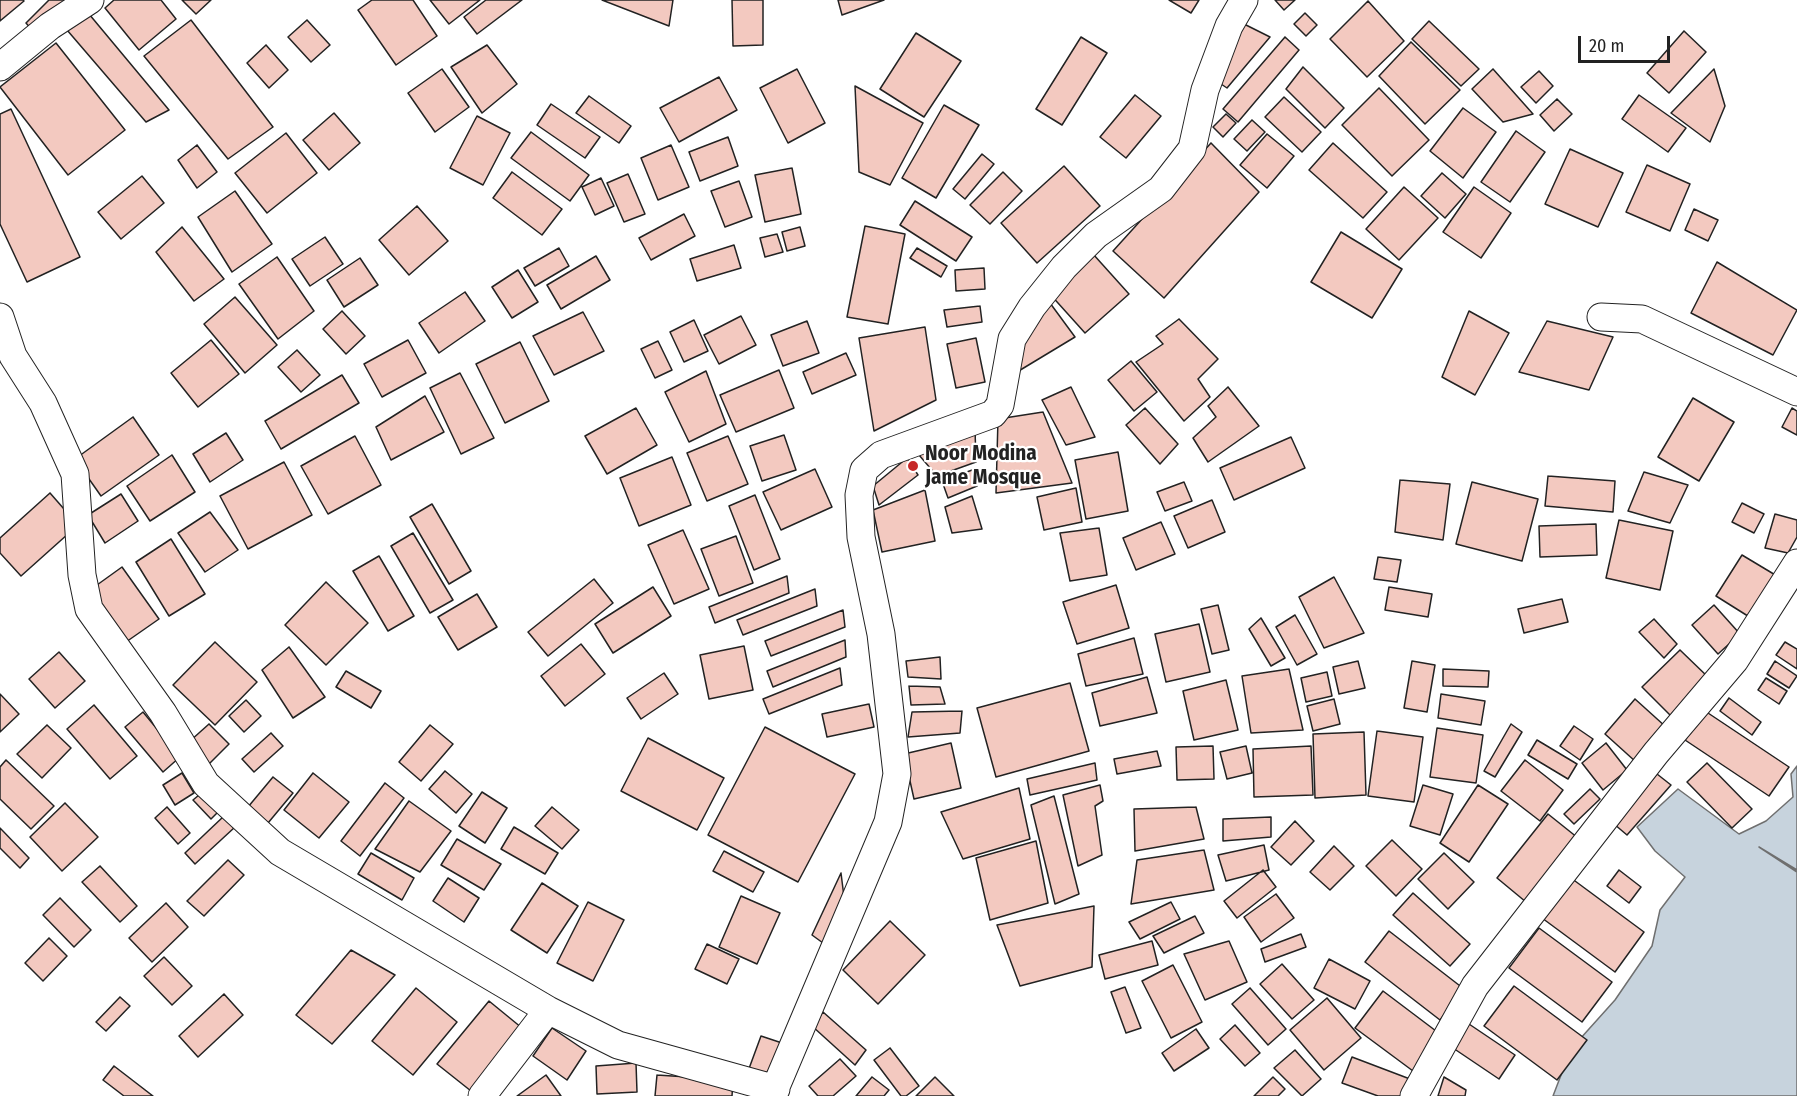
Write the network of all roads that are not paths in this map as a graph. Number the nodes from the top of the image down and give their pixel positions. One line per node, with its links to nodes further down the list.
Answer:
1 (90, 0): 3 (street)
2 (1244, 0): 9 (street)
3 (0, 68)
4 (0, 317): 8 (street)
5 (1601, 317): 6 (street)
6 (1797, 392)
7 (1797, 563): 11 (street)
8 (548, 1010): 9 (street); 10 (street)
9 (774, 1092)
10 (482, 1096)
11 (1414, 1096)

